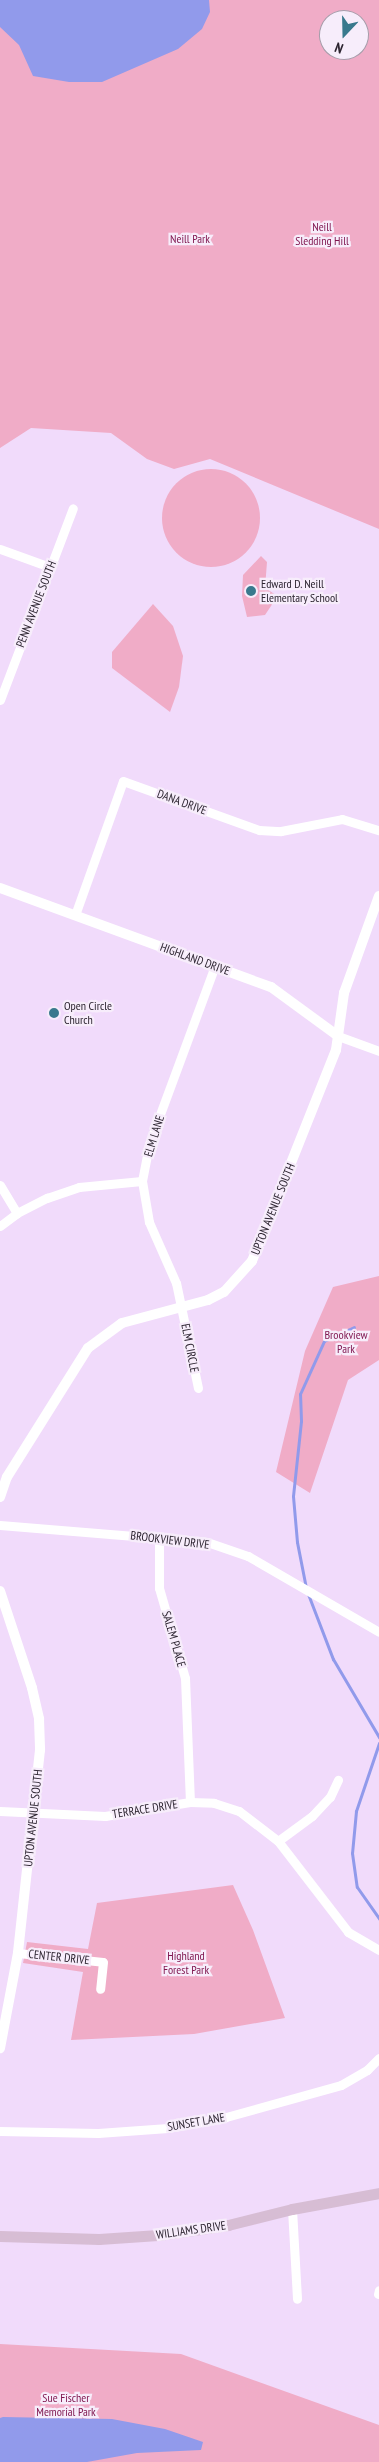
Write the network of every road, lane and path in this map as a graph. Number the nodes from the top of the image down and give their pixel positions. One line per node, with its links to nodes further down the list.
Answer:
1 (73, 508): 3 (street, PENN AVENUE SOUTH)
2 (0, 549): 3 (street)
3 (50, 567): 4 (street, PENN AVENUE SOUTH)
4 (0, 700)
5 (379, 830): 8 (street, DANA DRIVE)
6 (0, 888): 8 (street, HIGHLAND DRIVE)
7 (378, 899): 10 (street, UPTON AVENUE SOUTH)
8 (75, 915): 9 (street, HIGHLAND DRIVE)
9 (215, 966): 10 (street, HIGHLAND DRIVE); 12 (street, ELM LANE)
10 (338, 1036): 11 (street, HIGHLAND DRIVE); 16 (street, UPTON AVENUE SOUTH)
11 (379, 1051)
12 (142, 1181): 14 (street); 16 (street, ELM LANE)
13 (0, 1185): 14 (street)
14 (17, 1213): 15 (street)
15 (0, 1226)
16 (182, 1308): 17 (street, ELM CIRCLE); 18 (street, UPTON AVENUE SOUTH)
17 (198, 1388)
18 (0, 1497)
19 (0, 1525): 20 (street, BROOKVIEW DRIVE)
20 (159, 1536): 22 (street, BROOKVIEW DRIVE); 24 (street, SALEM PLACE)
21 (0, 1591): 26 (street, UPTON AVENUE SOUTH)
22 (379, 1632)
23 (338, 1780): 27 (street)
24 (190, 1802): 26 (street, TERRACE DRIVE); 27 (street, TERRACE DRIVE)
25 (0, 1811): 26 (street, TERRACE DRIVE)
26 (34, 1812): 29 (street, UPTON AVENUE SOUTH)
27 (278, 1841): 28 (street, TERRACE DRIVE)
28 (379, 1950)
29 (18, 1953): 30 (street, CENTER DRIVE); 31 (street, UPTON AVENUE SOUTH)
30 (100, 1989)
31 (0, 2048)
32 (379, 2058): 33 (street, SUNSET LANE)
33 (0, 2131)
34 (379, 2193): 35 (main road, WILLIAMS DRIVE)
35 (292, 2209): 36 (main road, WILLIAMS DRIVE); 37 (street)
36 (0, 2236)
37 (297, 2300)

